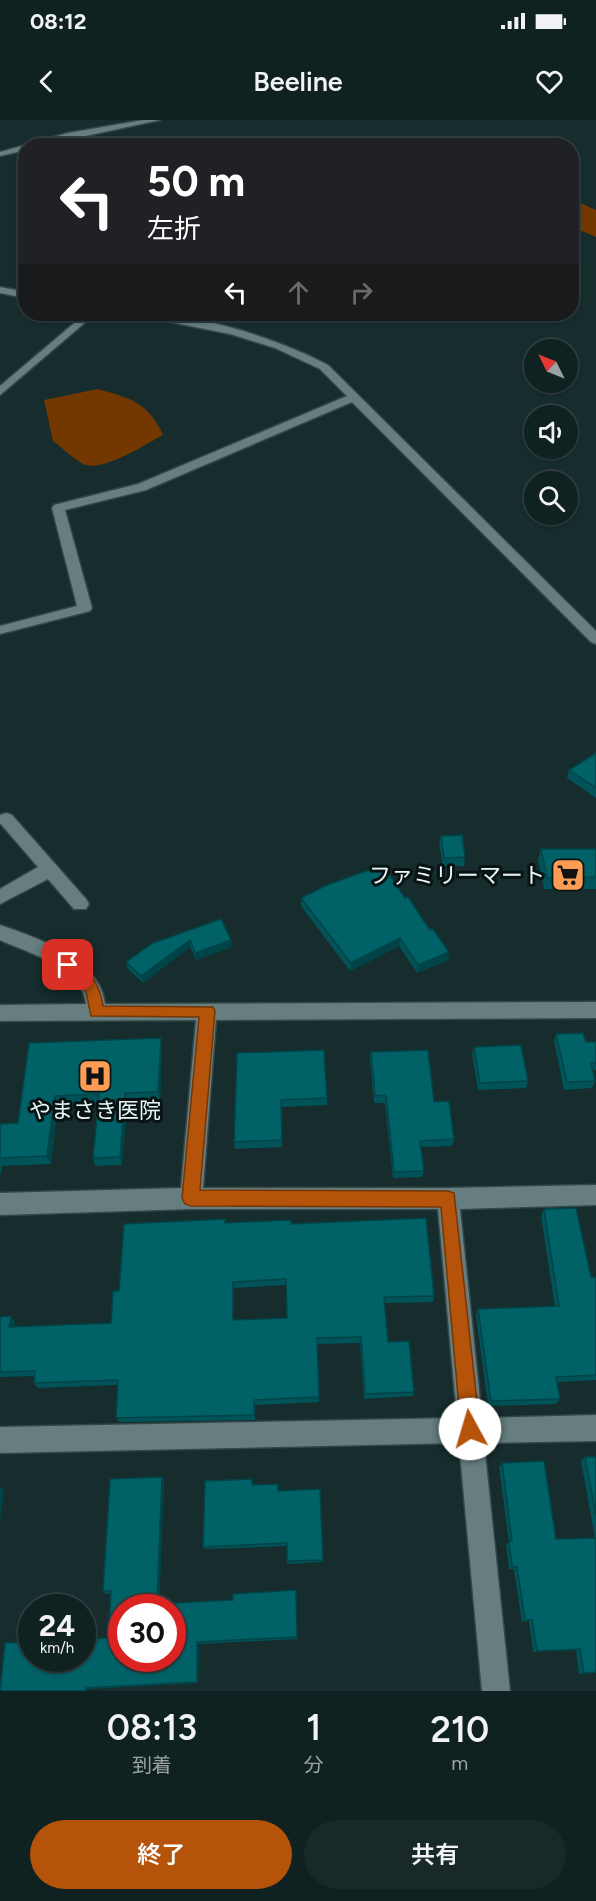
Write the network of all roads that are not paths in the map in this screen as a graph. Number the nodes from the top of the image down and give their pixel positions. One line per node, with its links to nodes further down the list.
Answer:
1 (156, 120): 2 (street)
2 (106, 124): 3 (street)
3 (56, 138)
4 (18, 149): 5 (street)
5 (0, 154)
6 (0, 290): 7 (street)
7 (18, 293)
8 (82, 321): 10 (street)
9 (175, 321): 11 (street)
10 (0, 392)
11 (354, 397): 12 (street); 13 (street)
12 (0, 630)
13 (596, 639)
14 (6, 819): 15 (street)
15 (50, 868): 16 (street); 17 (street)
16 (0, 897)
17 (80, 904)
18 (0, 932): 21 (street)
19 (596, 1010): 20 (street)
20 (207, 1011): 21 (street); 24 (street)
21 (96, 1012): 22 (street)
22 (0, 1013)
23 (596, 1195): 25 (street)
24 (191, 1198): 25 (street); 26 (street)
25 (448, 1199): 28 (street)
26 (0, 1204)
27 (596, 1428): 28 (street)
28 (470, 1429): 29 (street); 30 (street)
29 (0, 1440)
30 (496, 1691)

